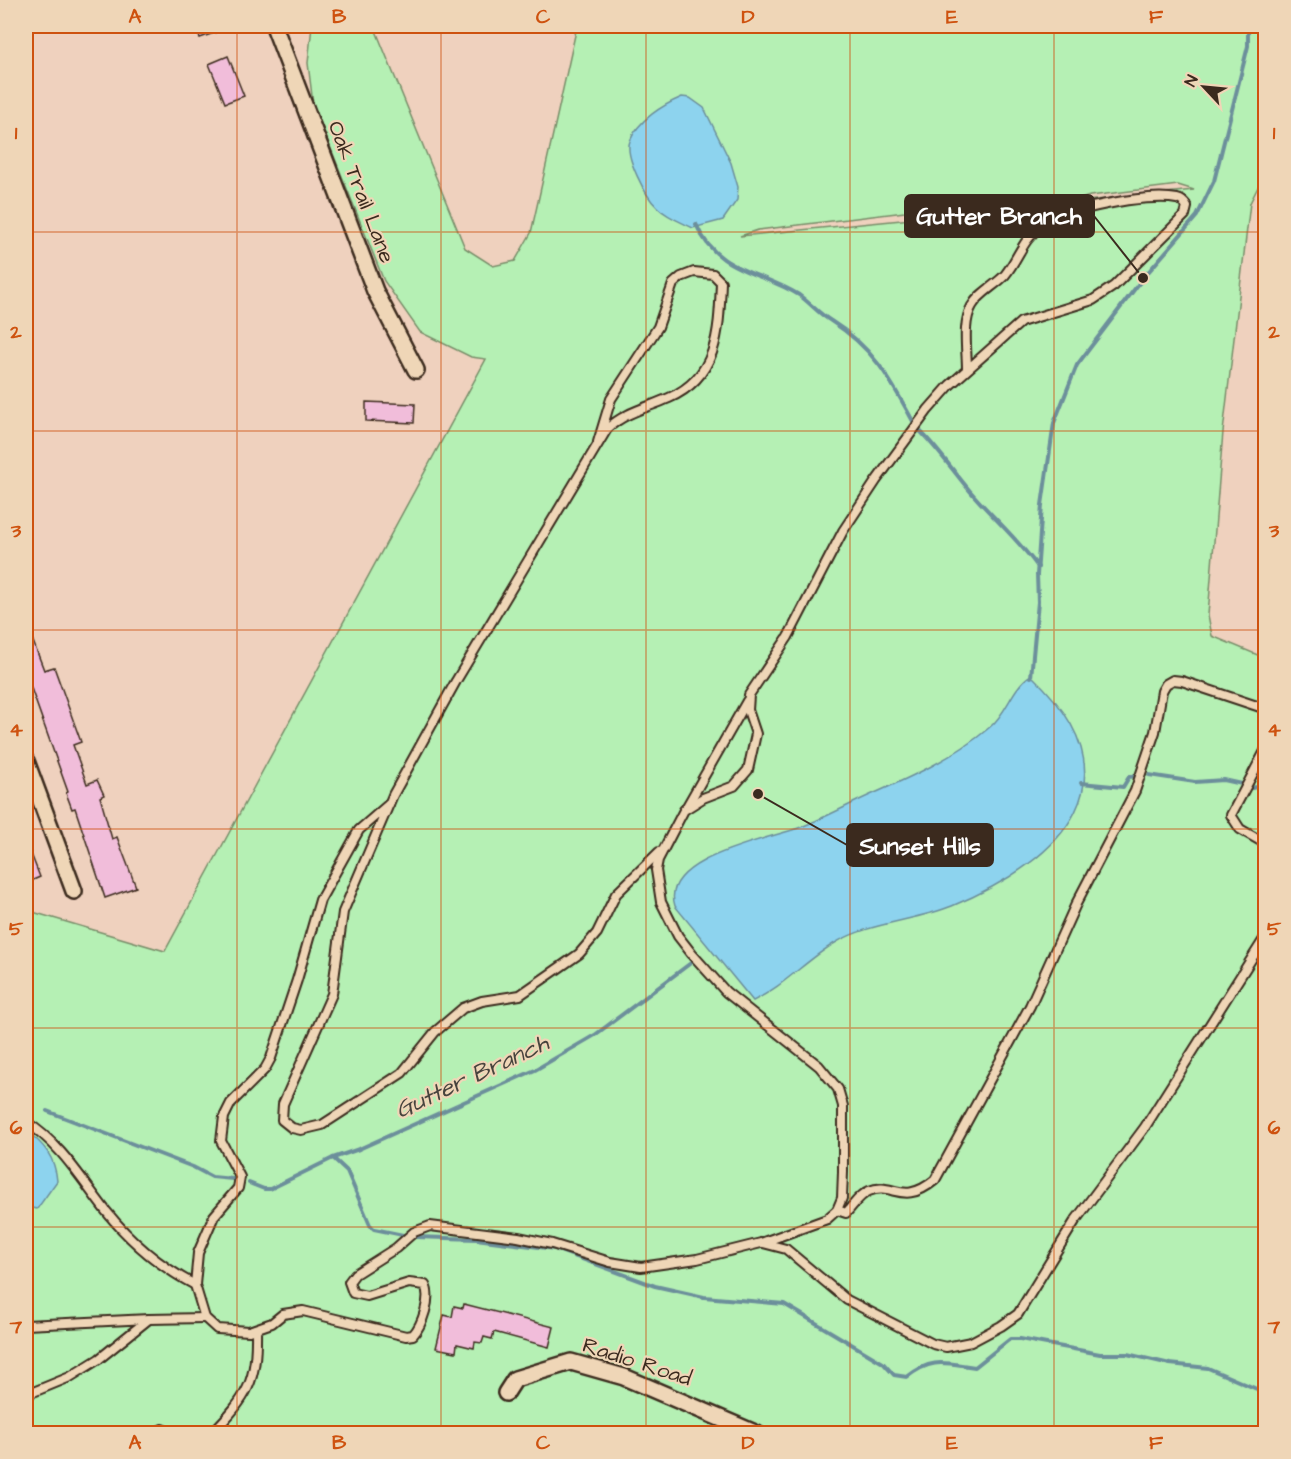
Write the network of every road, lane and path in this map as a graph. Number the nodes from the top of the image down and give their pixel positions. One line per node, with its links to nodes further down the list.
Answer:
1 (274, 26): 3 (street, Oak Trail Lane)
2 (967, 369): 2 (lane); 5 (lane)
3 (416, 370)
4 (598, 442): 4 (lane); 9 (lane)
5 (747, 699): 10 (lane); 10 (lane)
6 (1266, 709): 16 (lane)
7 (1266, 749): 11 (lane)
8 (26, 761): 13 (street)
9 (389, 804): 12 (lane); 18 (lane)
10 (684, 810): 12 (lane)
11 (1266, 844)
12 (662, 849): 16 (lane)
13 (74, 891)
14 (1266, 936): 17 (lane)
15 (26, 1122): 18 (lane)
16 (837, 1210): 17 (lane)
17 (762, 1243): 22 (lane)
18 (195, 1285): 19 (lane)
19 (205, 1318): 20 (lane); 22 (lane)
20 (149, 1319): 21 (lane); 24 (lane)
21 (26, 1325)
22 (256, 1329): 27 (lane)
23 (506, 1393): 28 (street, Radio Road)
24 (26, 1395)
25 (152, 1434): 26 (lane)
26 (174, 1434)
27 (211, 1434)
28 (757, 1434)

